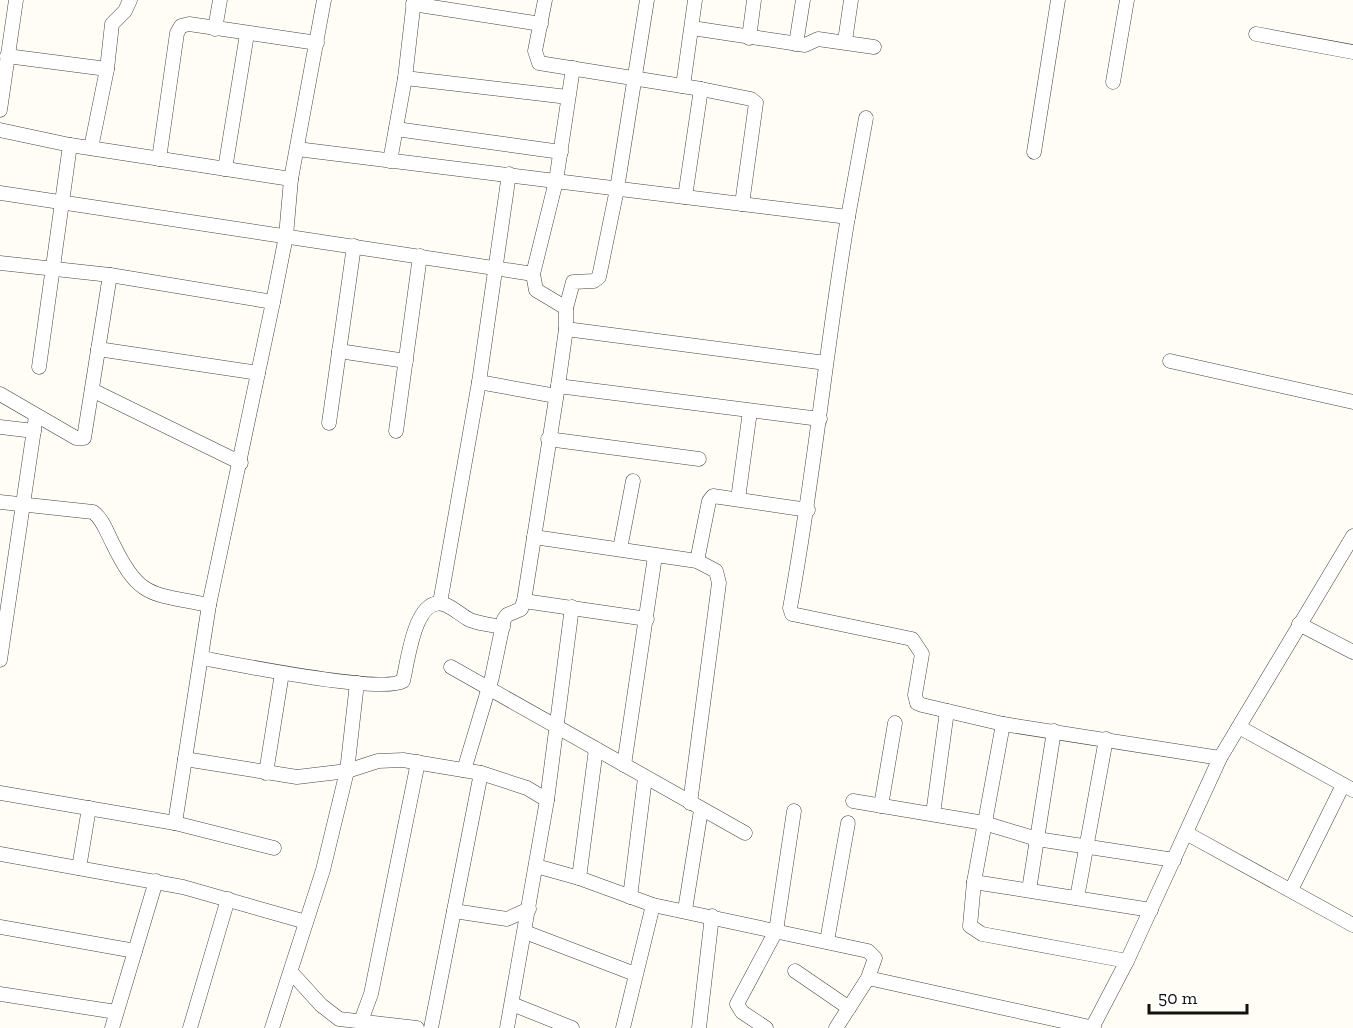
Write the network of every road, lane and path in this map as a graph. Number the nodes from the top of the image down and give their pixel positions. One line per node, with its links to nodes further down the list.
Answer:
1 (130, 0): 28 (street)
2 (220, 0): 17 (street)
3 (324, 0): 22 (street)
4 (545, 0): 15 (street)
5 (647, 0): 30 (street)
6 (695, 0): 16 (street)
7 (754, 0): 20 (street)
8 (803, 0): 23 (street)
9 (851, 0): 21 (street)
10 (1058, 0): 43 (street)
11 (1127, 0): 31 (street)
12 (414, 2): 15 (street); 29 (street)
13 (15, 4): 14 (street); 26 (street)
14 (0, 6)
15 (541, 24): 27 (street)
16 (692, 28): 20 (street); 32 (street)
17 (215, 29): 18 (street); 44 (street)
18 (247, 34): 22 (street); 46 (street)
19 (1256, 34): 25 (street)
20 (748, 38): 23 (street)
21 (845, 40): 23 (street); 24 (street)
22 (317, 43): 41 (street)
23 (796, 44)
24 (874, 47)
25 (1353, 52)
26 (7, 56): 28 (street); 35 (street)
27 (573, 68): 30 (street); 34 (street)
28 (107, 69): 40 (street)
29 (405, 78): 34 (street); 37 (street)
30 (636, 78): 32 (street); 50 (street)
31 (1113, 81)
32 (683, 86): 33 (street)
33 (701, 89): 52 (street); 54 (street)
34 (568, 97): 42 (street)
35 (0, 110)
36 (866, 118): 55 (street)
37 (396, 129): 42 (street); 45 (street)
38 (0, 130): 39 (street)
39 (70, 145): 40 (street); 53 (street)
40 (91, 148): 44 (street)
41 (297, 149): 45 (street); 48 (street)
42 (561, 152): 49 (street)
43 (1034, 152)
44 (159, 159): 46 (street)
45 (390, 161): 47 (street)
46 (225, 169): 48 (street)
47 (509, 174): 49 (street); 61 (street)
48 (291, 179): 56 (street)
49 (556, 181): 50 (street); 62 (street)
50 (617, 189): 52 (street); 65 (street)
51 (0, 193): 53 (street)
52 (685, 197): 54 (street)
53 (61, 203): 56 (street); 60 (street)
54 (742, 204): 55 (street)
55 (848, 217): 71 (street)
56 (286, 236): 57 (street); 64 (street)
57 (354, 246): 58 (street); 68 (street)
58 (420, 256): 61 (street); 69 (street)
59 (0, 263): 60 (street)
60 (52, 268): 63 (street); 72 (street)
61 (494, 268): 62 (street); 74 (street)
62 (533, 274): 65 (street)
63 (110, 275): 64 (street); 67 (street)
64 (273, 302): 73 (street)
65 (566, 308): 66 (street)
66 (566, 329): 71 (street); 76 (street)
67 (98, 349): 73 (street); 75 (street)
68 (339, 351): 69 (street); 82 (street)
69 (406, 361): 85 (street)
70 (1170, 361): 78 (street)
71 (826, 363): 81 (street)
72 (39, 367)
73 (258, 373): 88 (street)
74 (479, 382): 76 (street); 100 (street)
75 (92, 390): 80 (street); 88 (street)
76 (557, 391): 79 (street); 86 (street)
77 (0, 394): 80 (street)
78 (1353, 402)
79 (750, 411): 81 (street); 90 (street)
80 (36, 416): 84 (street)
81 (820, 419): 93 (street)
82 (329, 423)
83 (0, 427): 84 (street)
84 (34, 431): 92 (street)
85 (396, 431)
86 (548, 439): 87 (street); 95 (street)
87 (699, 459)
88 (241, 463): 101 (street)
89 (633, 481): 96 (street)
90 (738, 499): 93 (street); 98 (street)
91 (0, 502): 92 (street)
92 (24, 505): 101 (street); 108 (street)
93 (808, 510): 113 (street)
94 (1353, 536): 104 (street)
95 (534, 537): 96 (street); 99 (street)
96 (620, 549): 97 (street)
97 (656, 556): 98 (street); 103 (street)
98 (697, 561): 134 (street)
99 (524, 601): 102 (street); 105 (street)
100 (440, 603): 105 (street); 111 (street)
101 (209, 605): 107 (street)
102 (572, 607): 103 (street); 116 (street)
103 (647, 619): 124 (street)
104 (1299, 624): 106 (street); 117 (street)
105 (502, 627): 112 (street)
106 (1353, 652)
107 (202, 658): 110 (street); 122 (street)
108 (0, 660)
109 (451, 667): 112 (street)
110 (282, 673): 111 (street); 127 (street)
111 (357, 683): 126 (street)
112 (489, 688): 116 (street); 125 (street)
113 (947, 711): 115 (street); 138 (street)
114 (895, 723): 135 (street)
115 (1003, 724): 118 (street); 141 (street)
116 (558, 726): 120 (street); 132 (street)
117 (1239, 727): 121 (street); 130 (street)
118 (1054, 731): 119 (street); 144 (street)
119 (1106, 739): 121 (street); 145 (street)
120 (596, 749): 124 (street); 151 (street)
121 (1220, 758): 143 (street)
122 (185, 759): 127 (street); 139 (street)
123 (418, 762): 125 (street); 126 (street); 181 (street)
124 (624, 765): 129 (street)
125 (464, 770): 128 (street)
126 (347, 771): 127 (street); 165 (street)
127 (267, 773)
128 (481, 773): 132 (street); 163 (street)
129 (645, 777): 134 (street); 156 (street)
130 (1348, 787): 155 (street)
131 (0, 793): 136 (street)
132 (547, 800): 149 (street)
133 (853, 801): 135 (street)
134 (695, 806): 142 (street); 161 (street)
135 (881, 806): 138 (street)
136 (89, 808): 139 (street); 150 (street)
137 (794, 811): 168 (street)
138 (933, 814): 141 (street)
139 (175, 823): 146 (street)
140 (848, 823): 170 (street)
141 (984, 823): 144 (street); 153 (street)
142 (745, 833)
143 (1186, 833): 148 (street); 155 (street)
144 (1037, 838): 145 (street); 154 (street)
145 (1088, 846): 148 (street); 157 (street)
146 (274, 848)
147 (0, 854): 150 (street)
148 (1174, 860): 162 (street)
149 (536, 866): 151 (street); 160 (street)
150 (79, 868): 152 (street)
151 (579, 878): 156 (street)
152 (156, 881): 158 (street); 171 (street)
153 (974, 882): 154 (street); 172 (street)
154 (1029, 890): 157 (street)
155 (1291, 891): 166 (street)
156 (630, 897): 159 (street)
157 (1077, 898): 162 (street)
158 (228, 899): 165 (street); 183 (street)
159 (653, 905): 161 (street); 175 (street)
160 (529, 909): 163 (street); 169 (street)
161 (685, 910): 164 (street)
162 (1151, 910): 172 (street)
163 (454, 911): 186 (street)
164 (712, 916): 168 (street); 190 (street)
165 (306, 922): 174 (street)
166 (1353, 925)
167 (0, 927): 171 (street)
168 (776, 931): 170 (street); 191 (street)
169 (525, 932): 175 (street); 178 (street)
170 (827, 941): 176 (street)
171 (135, 951): 180 (street)
172 (1127, 961): 193 (street)
173 (795, 971): 179 (street)
174 (291, 972): 181 (street); 184 (street)
175 (635, 974): 189 (street)
176 (868, 978): 179 (street); 193 (street)
177 (0, 994): 180 (street)
178 (512, 1004): 187 (street); 188 (street)
179 (849, 1008): 192 (street)
180 (116, 1012): 182 (street)
181 (351, 1023): 185 (street)
182 (112, 1028)
183 (190, 1028)
184 (272, 1028)
185 (417, 1028)
186 (431, 1028)
187 (507, 1028)
188 (572, 1028)
189 (623, 1028)
190 (699, 1028)
191 (766, 1028)
192 (836, 1028)
193 (1093, 1028)

